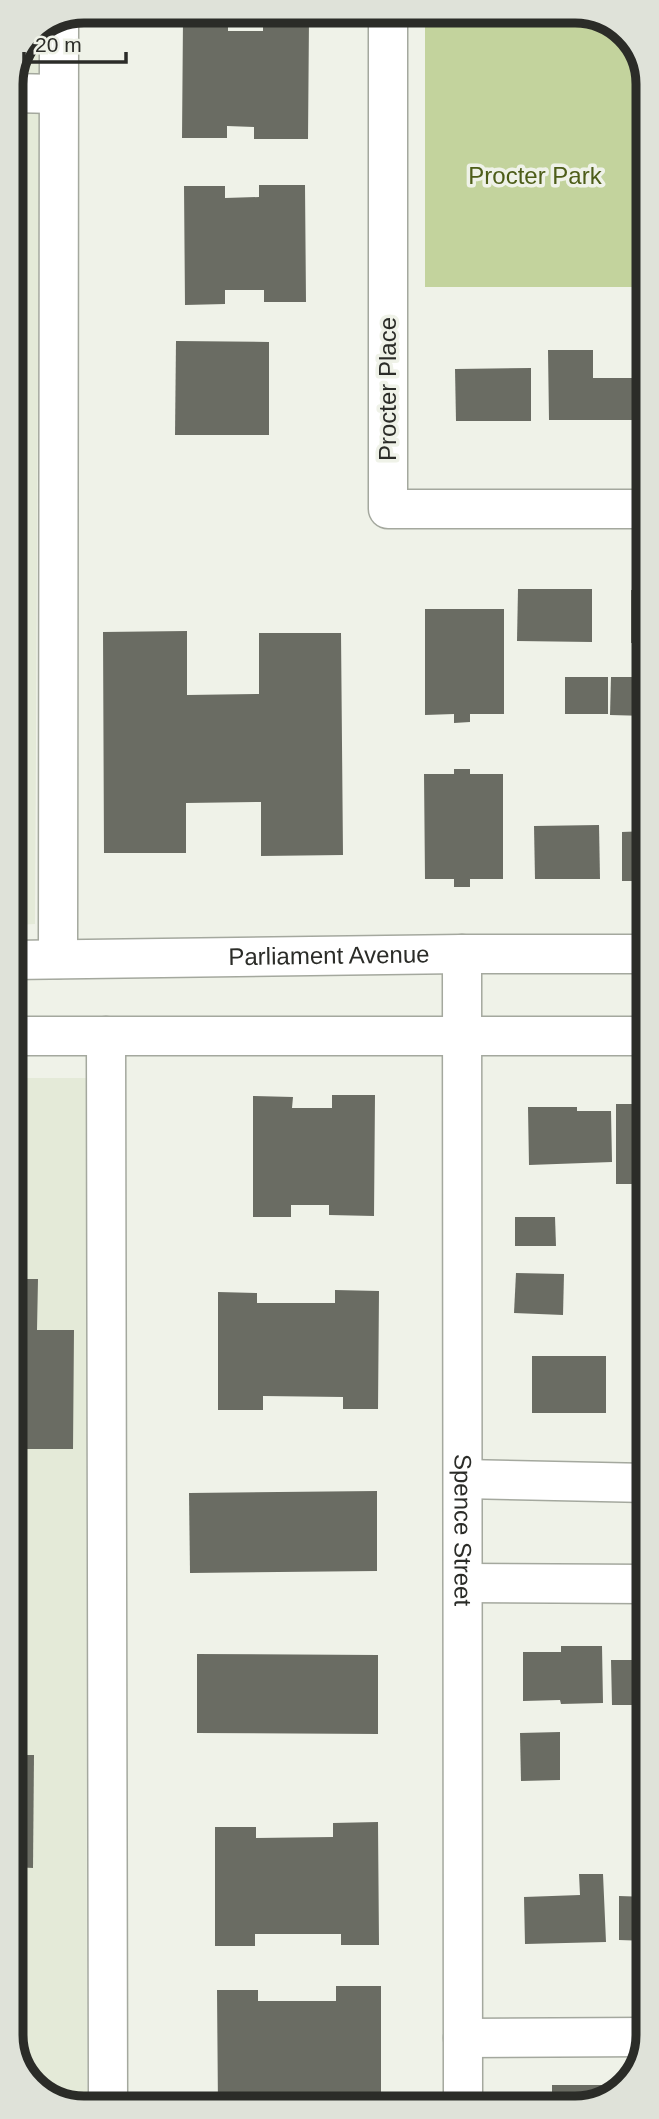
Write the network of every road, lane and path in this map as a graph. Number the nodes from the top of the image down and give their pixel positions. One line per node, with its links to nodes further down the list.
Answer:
1 (388, 23): 5 (street, Procter Place)
2 (59, 28): 4 (street)
3 (23, 93): 4 (street)
4 (58, 94): 8 (street)
5 (636, 509)
6 (463, 954): 7 (street, Parliament Avenue); 8 (street, Parliament Avenue); 12 (street, Spence Street)
7 (636, 954)
8 (58, 959): 9 (street, Parliament Avenue)
9 (23, 960)
10 (23, 1036): 11 (street)
11 (106, 1036): 12 (street); 20 (street)
12 (463, 1036): 13 (street); 14 (street, Spence Street)
13 (636, 1036)
14 (463, 1479): 15 (street); 16 (street, Spence Street)
15 (636, 1483)
16 (463, 1583): 17 (street); 19 (street, Spence Street)
17 (636, 1584)
18 (636, 2037): 19 (street)
19 (463, 2038): 21 (street, Spence Street)
20 (108, 2096)
21 (463, 2096)

